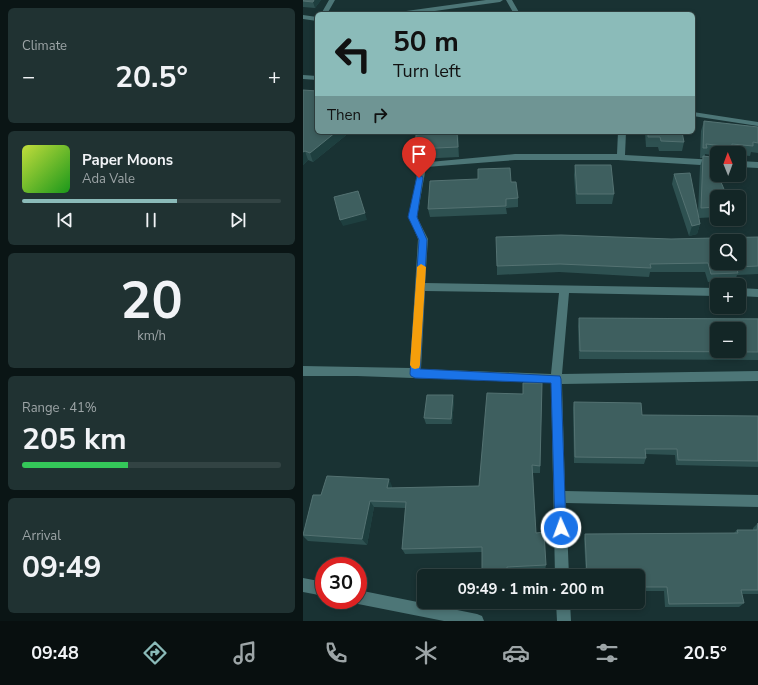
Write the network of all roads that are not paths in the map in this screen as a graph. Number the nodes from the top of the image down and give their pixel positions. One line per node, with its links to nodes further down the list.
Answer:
1 (331, 0): 4 (street)
2 (500, 0): 5 (street)
3 (509, 0): 6 (street)
4 (325, 12)
5 (413, 12)
6 (516, 12)
7 (303, 17): 8 (street)
8 (315, 19)
9 (303, 76): 10 (street)
10 (315, 78)
11 (695, 114): 12 (street)
12 (758, 124)
13 (622, 134): 14 (street)
14 (621, 158): 15 (street); 18 (street)
15 (710, 163)
16 (746, 164): 17 (street)
17 (758, 165)
18 (420, 287): 19 (street); 24 (street)
19 (563, 289): 20 (street); 26 (street)
20 (710, 292)
21 (746, 292): 22 (street)
22 (758, 292)
23 (303, 371): 24 (street)
24 (415, 374): 26 (street)
25 (758, 376): 26 (street)
26 (556, 379): 27 (street)
27 (560, 497): 28 (street); 29 (street)
28 (758, 501)
29 (562, 569)
30 (303, 585): 31 (street)
31 (315, 588)
32 (367, 599): 34 (street)
33 (563, 609): 35 (street)
34 (477, 621)
35 (564, 621)

